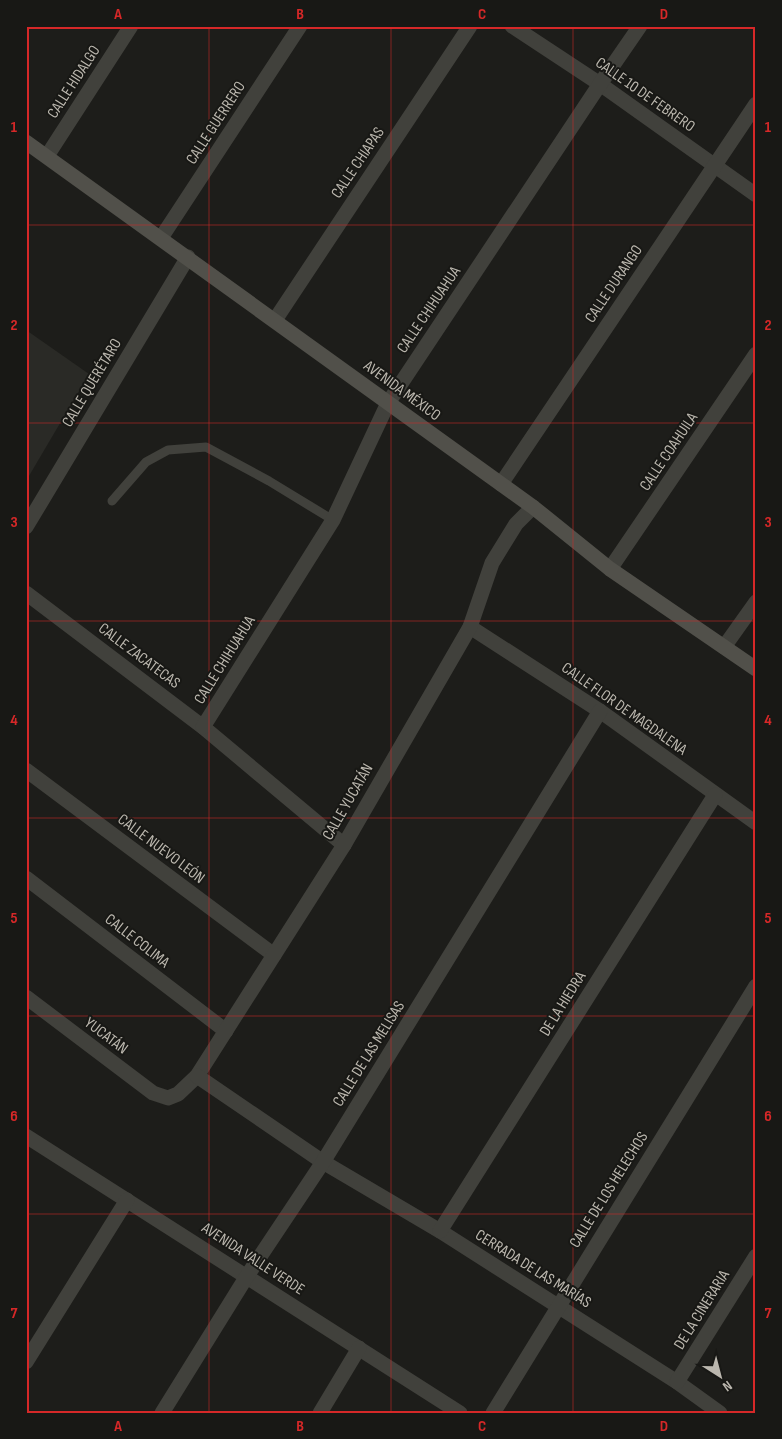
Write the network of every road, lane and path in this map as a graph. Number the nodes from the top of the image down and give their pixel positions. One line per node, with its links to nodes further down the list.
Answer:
1 (131, 26): 9 (street, CALLE HIDALGO)
2 (300, 26): 12 (street, CALLE GUERRERO)
3 (470, 26): 14 (street, CALLE CHIAPAS)
4 (512, 26): 6 (street, CALLE 10 DE FEBRERO)
5 (640, 26): 6 (street, CALLE CHIHUAHUA)
6 (600, 84): 10 (street, CALLE 10 DE FEBRERO); 16 (street, CALLE CHIHUAHUA)
7 (756, 104): 10 (street, CALLE DURANGO)
8 (26, 142): 9 (street, AVENIDA MÉXICO)
9 (47, 156): 12 (street, AVENIDA MÉXICO)
10 (714, 166): 11 (street, CALLE 10 DE FEBRERO); 17 (street, CALLE DURANGO)
11 (756, 196)
12 (161, 238): 13 (street, AVENIDA MÉXICO)
13 (188, 257): 14 (street, AVENIDA MÉXICO); 21 (street, CALLE QUERÉTARO)
14 (275, 320): 16 (street, AVENIDA MÉXICO)
15 (756, 354): 22 (street, CALLE COAHUILA)
16 (388, 403): 17 (street, AVENIDA MÉXICO); 20 (street, CALLE CHIHUAHUA)
17 (501, 484): 19 (street, AVENIDA MÉXICO)
18 (112, 501): 20 (lane)
19 (533, 506): 22 (street, AVENIDA MÉXICO); 25 (street, CALLE YUCATÁN)
20 (333, 520): 29 (street, CALLE CHIHUAHUA)
21 (26, 527)
22 (610, 570): 26 (street, AVENIDA MÉXICO)
23 (26, 593): 29 (street, CALLE ZACATECAS)
24 (756, 602): 26 (street)
25 (470, 627): 28 (street, CALLE FLOR DE MAGDALENA); 33 (street, CALLE YUCATÁN)
26 (724, 647): 27 (street, AVENIDA MÉXICO)
27 (756, 669)
28 (600, 711): 31 (street, CALLE FLOR DE MAGDALENA); 42 (street, CALLE DE LAS MELISAS)
29 (203, 727): 33 (street, CALLE ZACATECAS)
30 (26, 770): 35 (street, CALLE NUEVO LEÓN)
31 (715, 795): 32 (street, CALLE FLOR DE MAGDALENA); 44 (street, DE LA HIEDRA)
32 (756, 823)
33 (344, 845): 35 (street, CALLE YUCATÁN)
34 (26, 878): 38 (street, CALLE COLIMA)
35 (274, 955): 38 (street, CALLE YUCATÁN)
36 (756, 986): 47 (street, CALLE DE LOS HELECHOS)
37 (26, 997): 40 (street, YUCATÁN)
38 (226, 1031): 39 (street, CALLE YUCATÁN)
39 (197, 1076): 40 (street, CALLE YUCATÁN); 42 (street, CERRADA DE LAS MARÍAS)
40 (168, 1098)
41 (26, 1136): 43 (street, AVENIDA VALLE VERDE)
42 (323, 1162): 44 (street, CERRADA DE LAS MARÍAS); 46 (street, CALLE DE LAS MELISAS)
43 (127, 1200): 46 (street, AVENIDA VALLE VERDE); 49 (street)
44 (440, 1231): 47 (street, CERRADA DE LAS MARÍAS)
45 (756, 1256): 50 (street, DE LA CINERARIA)
46 (247, 1276): 48 (street, AVENIDA VALLE VERDE); 51 (street, CALLE DE LAS MELISAS)
47 (558, 1306): 50 (street, CERRADA DE LAS MARÍAS); 54 (street, CALLE DE LOS HELECHOS)
48 (360, 1348): 52 (street); 53 (street, AVENIDA VALLE VERDE)
49 (26, 1362)
50 (677, 1382): 55 (street, CERRADA DE LAS MARÍAS)
51 (162, 1413)
52 (320, 1413)
53 (460, 1413)
54 (493, 1413)
55 (720, 1413)

